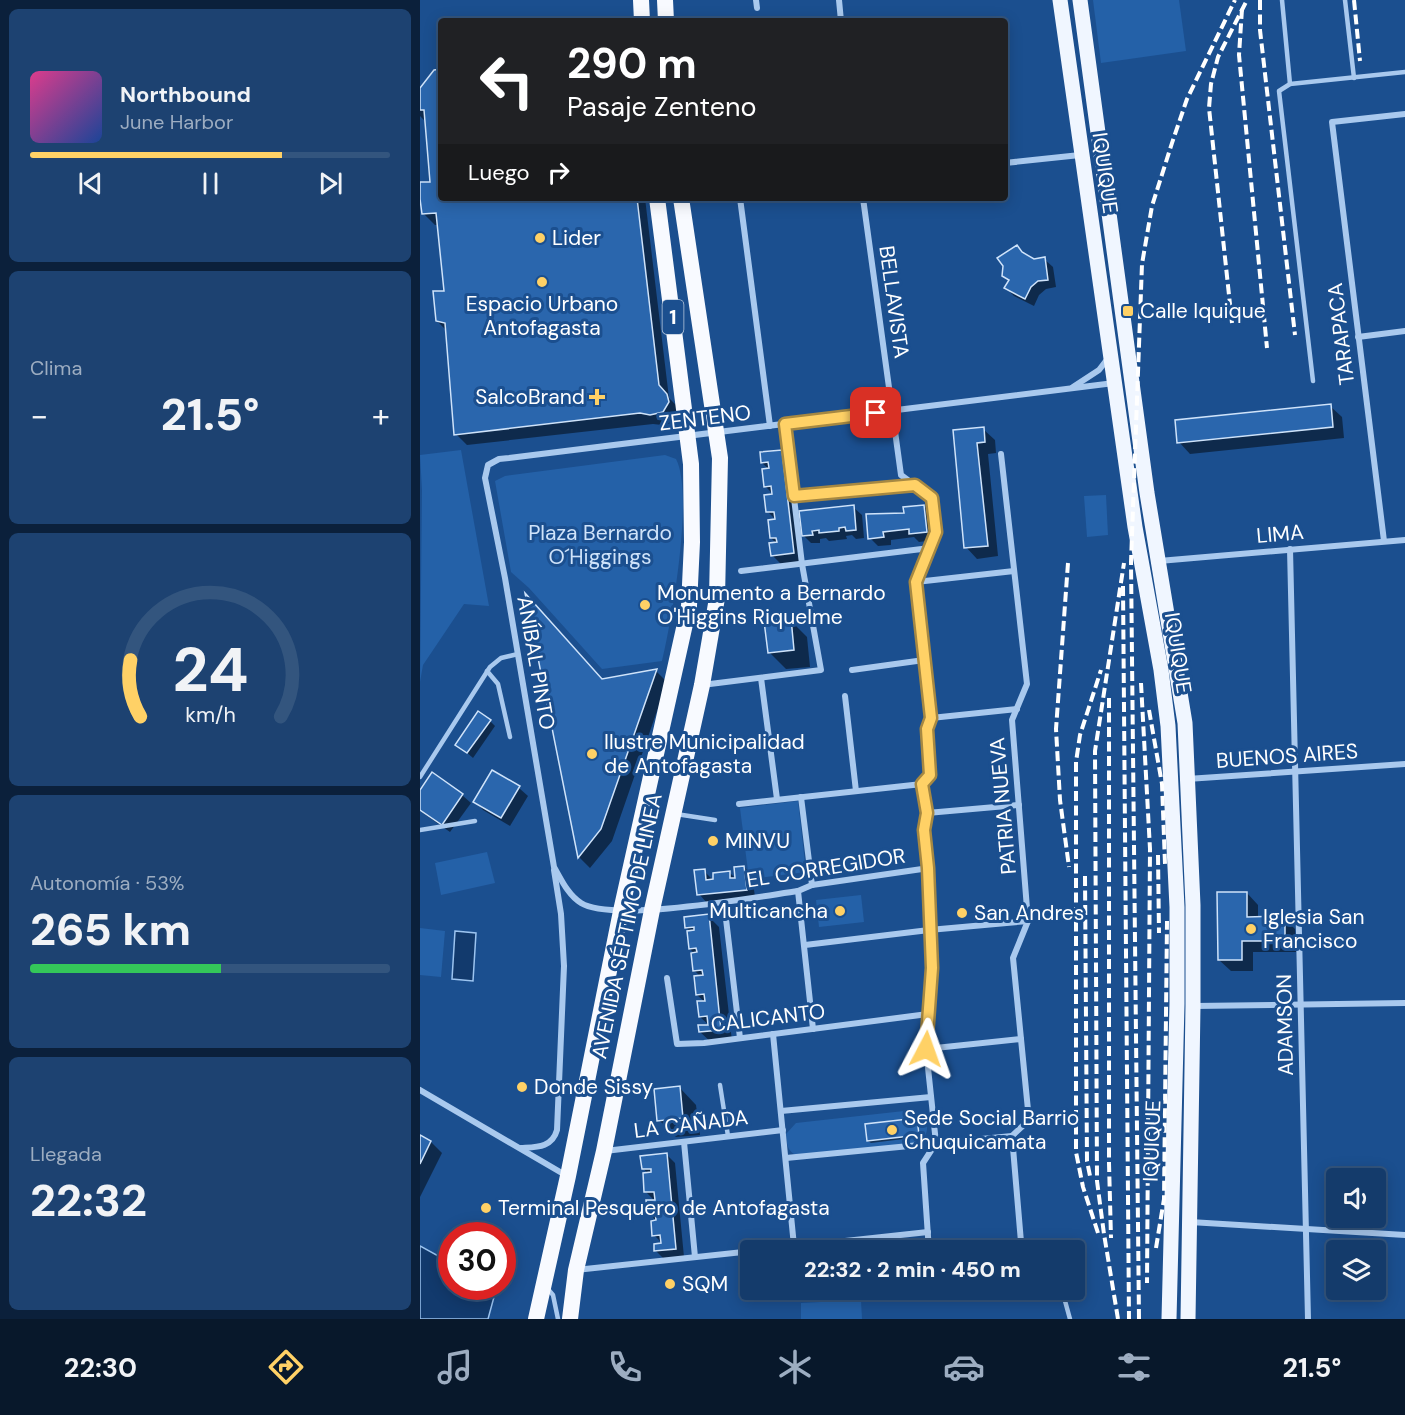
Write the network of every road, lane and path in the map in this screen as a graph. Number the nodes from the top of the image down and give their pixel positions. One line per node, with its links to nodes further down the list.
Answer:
1 (640, 0): 10 (highway)
2 (665, 0): 11 (highway)
3 (756, 0): 9 (street)
4 (839, 0): 12 (street)
5 (1060, 0): 17 (main road, IQUIQUE)
6 (1080, 0): 23 (main road, IQUIQUE)
7 (1282, 0): 15 (lane)
8 (1345, 0): 14 (lane)
9 (757, 8)
10 (642, 18)
11 (666, 18)
12 (841, 18)
13 (1405, 72): 14 (lane)
14 (1354, 78): 15 (lane)
15 (1290, 84): 27 (lane)
16 (1405, 114): 25 (street, TARAPACA)
17 (1080, 155): 18 (street); 26 (main road, IQUIQUE)
18 (1008, 163)
19 (657, 201): 34 (highway, 1)
20 (681, 201): 33 (highway, 1)
21 (740, 201): 32 (street)
22 (863, 201): 30 (street, BELLAVISTA)
23 (1123, 320): 26 (main road); 44 (main road, IQUIQUE)
24 (1405, 331): 25 (street)
25 (1358, 337): 41 (street, TARAPACA)
26 (1110, 356): 28 (main road, IQUIQUE); 29 (street, ZENTENO)
27 (1313, 381)
28 (1114, 383): 29 (street, ZENTENO); 39 (main road, IQUIQUE)
29 (1070, 388): 30 (street, ZENTENO)
30 (892, 411): 31 (street, ZENTENO); 37 (street, BELLAVISTA)
31 (785, 424): 32 (street, ZENTENO); 38 (street)
32 (771, 426): 33 (street, ZENTENO)
33 (717, 433): 34 (street, ZENTENO); 54 (highway, AVENIDA SÉPTIMO DE LINEA)
34 (688, 436): 36 (street, ZENTENO); 81 (highway, AVENIDA SÉPTIMO DE LINEA)
35 (1001, 454): 46 (street, PATRIA NUEVA)
36 (488, 465): 49 (street, ANÍBAL PINTO)
37 (915, 485): 38 (street); 42 (street, BELLAVISTA)
38 (794, 496): 45 (street)
39 (1135, 527): 44 (main road); 63 (main road, IQUIQUE)
40 (1405, 540): 41 (street, LIMA)
41 (1384, 541): 43 (street, LIMA)
42 (930, 548): 45 (street); 48 (street, BELLAVISTA)
43 (1290, 549): 44 (street, LIMA); 60 (street, ADAMSON)
44 (1158, 561): 62 (main road, IQUIQUE)
45 (802, 564): 47 (street); 53 (street)
46 (1014, 570): 48 (street); 56 (street, PATRIA NUEVA)
47 (741, 571)
48 (916, 582): 50 (street)
49 (518, 654): 52 (lane); 75 (street, ANÍBAL PINTO)
50 (924, 660): 51 (street); 57 (street)
51 (852, 670)
52 (487, 671): 58 (lane); 61 (lane)
53 (761, 678): 54 (street); 67 (street)
54 (702, 685): 70 (highway, AVENIDA SÉPTIMO DE LINEA)
55 (845, 696): 65 (street)
56 (1017, 709): 57 (street); 69 (street, PATRIA NUEVA)
57 (931, 718): 64 (street)
58 (510, 737)
59 (1405, 764): 60 (street, BUENOS AIRES)
60 (1295, 772): 62 (street, BUENOS AIRES); 87 (street, ADAMSON)
61 (420, 777)
62 (1188, 779): 63 (street, BUENOS AIRES); 88 (main road, IQUIQUE)
63 (1171, 780): 125 (main road, IQUIQUE)
64 (922, 784): 65 (street); 71 (street)
65 (856, 791): 66 (street)
66 (801, 797): 67 (street); 77 (street)
67 (777, 799): 68 (street)
68 (739, 804)
69 (1019, 805): 71 (street); 82 (street, PATRIA NUEVA)
70 (673, 813): 72 (lane); 80 (highway, AVENIDA SÉPTIMO DE LINEA)
71 (927, 813): 76 (street)
72 (715, 820)
73 (475, 821): 74 (lane)
74 (420, 830)
75 (554, 867): 81 (street, ANÍBAL PINTO); 104 (street, ANÍBAL PINTO)
76 (928, 868): 77 (street, EL CORREGIDOR); 83 (street)
77 (812, 885): 78 (street, EL CORREGIDOR)
78 (798, 891): 79 (street, EL CORREGIDOR); 84 (street)
79 (724, 902): 80 (street, EL CORREGIDOR); 92 (street)
80 (652, 910): 81 (street, EL CORREGIDOR); 105 (highway, AVENIDA SÉPTIMO DE LINEA)
81 (621, 911): 107 (highway, AVENIDA SÉPTIMO DE LINEA)
82 (1028, 921): 83 (street); 93 (street, PATRIA NUEVA)
83 (929, 930): 84 (street); 89 (street)
84 (805, 945): 90 (street)
85 (667, 978): 92 (street, CALICANTO)
86 (1405, 1003): 87 (street)
87 (1301, 1005): 88 (street); 109 (street, ADAMSON)
88 (1193, 1006): 108 (main road, IQUIQUE)
89 (928, 1014): 90 (street, CALICANTO); 94 (street)
90 (813, 1029): 91 (street, CALICANTO)
91 (773, 1034): 92 (street, CALICANTO); 98 (street)
92 (740, 1038)
93 (1021, 1039): 94 (street); 101 (street, PATRIA NUEVA)
94 (926, 1049): 97 (street)
95 (720, 1085): 100 (lane)
96 (420, 1090): 104 (street)
97 (931, 1097): 98 (street); 103 (street)
98 (781, 1111): 99 (street)
99 (783, 1130): 100 (street, LA CAÑADA); 106 (street)
100 (728, 1136): 102 (street, LA CAÑADA)
101 (1012, 1136): 103 (street); 115 (street)
102 (684, 1142): 105 (street, LA CAÑADA); 117 (street)
103 (936, 1143): 106 (street); 110 (street)
104 (521, 1148): 107 (street)
105 (604, 1151): 118 (highway, AVENIDA SÉPTIMO DE LINEA)
106 (786, 1158): 112 (street)
107 (568, 1176): 119 (highway, AVENIDA SÉPTIMO DE LINEA)
108 (1190, 1222): 109 (street); 126 (main road, IQUIQUE)
109 (1306, 1229): 111 (street); 127 (street, ADAMSON)
110 (928, 1232): 113 (street); 114 (street)
111 (1405, 1235)
112 (793, 1240)
113 (851, 1240)
114 (928, 1240)
115 (1021, 1240)
116 (740, 1252): 117 (street)
117 (695, 1257): 118 (street)
118 (576, 1270): 123 (highway, AVENIDA SÉPTIMO DE LINEA)
119 (544, 1284): 121 (highway, AVENIDA SÉPTIMO DE LINEA); 122 (lane)
120 (1065, 1300): 124 (lane)
121 (536, 1319)
122 (558, 1319)
123 (570, 1319)
124 (1070, 1319)
125 (1170, 1319)
126 (1188, 1319)
127 (1308, 1319)

